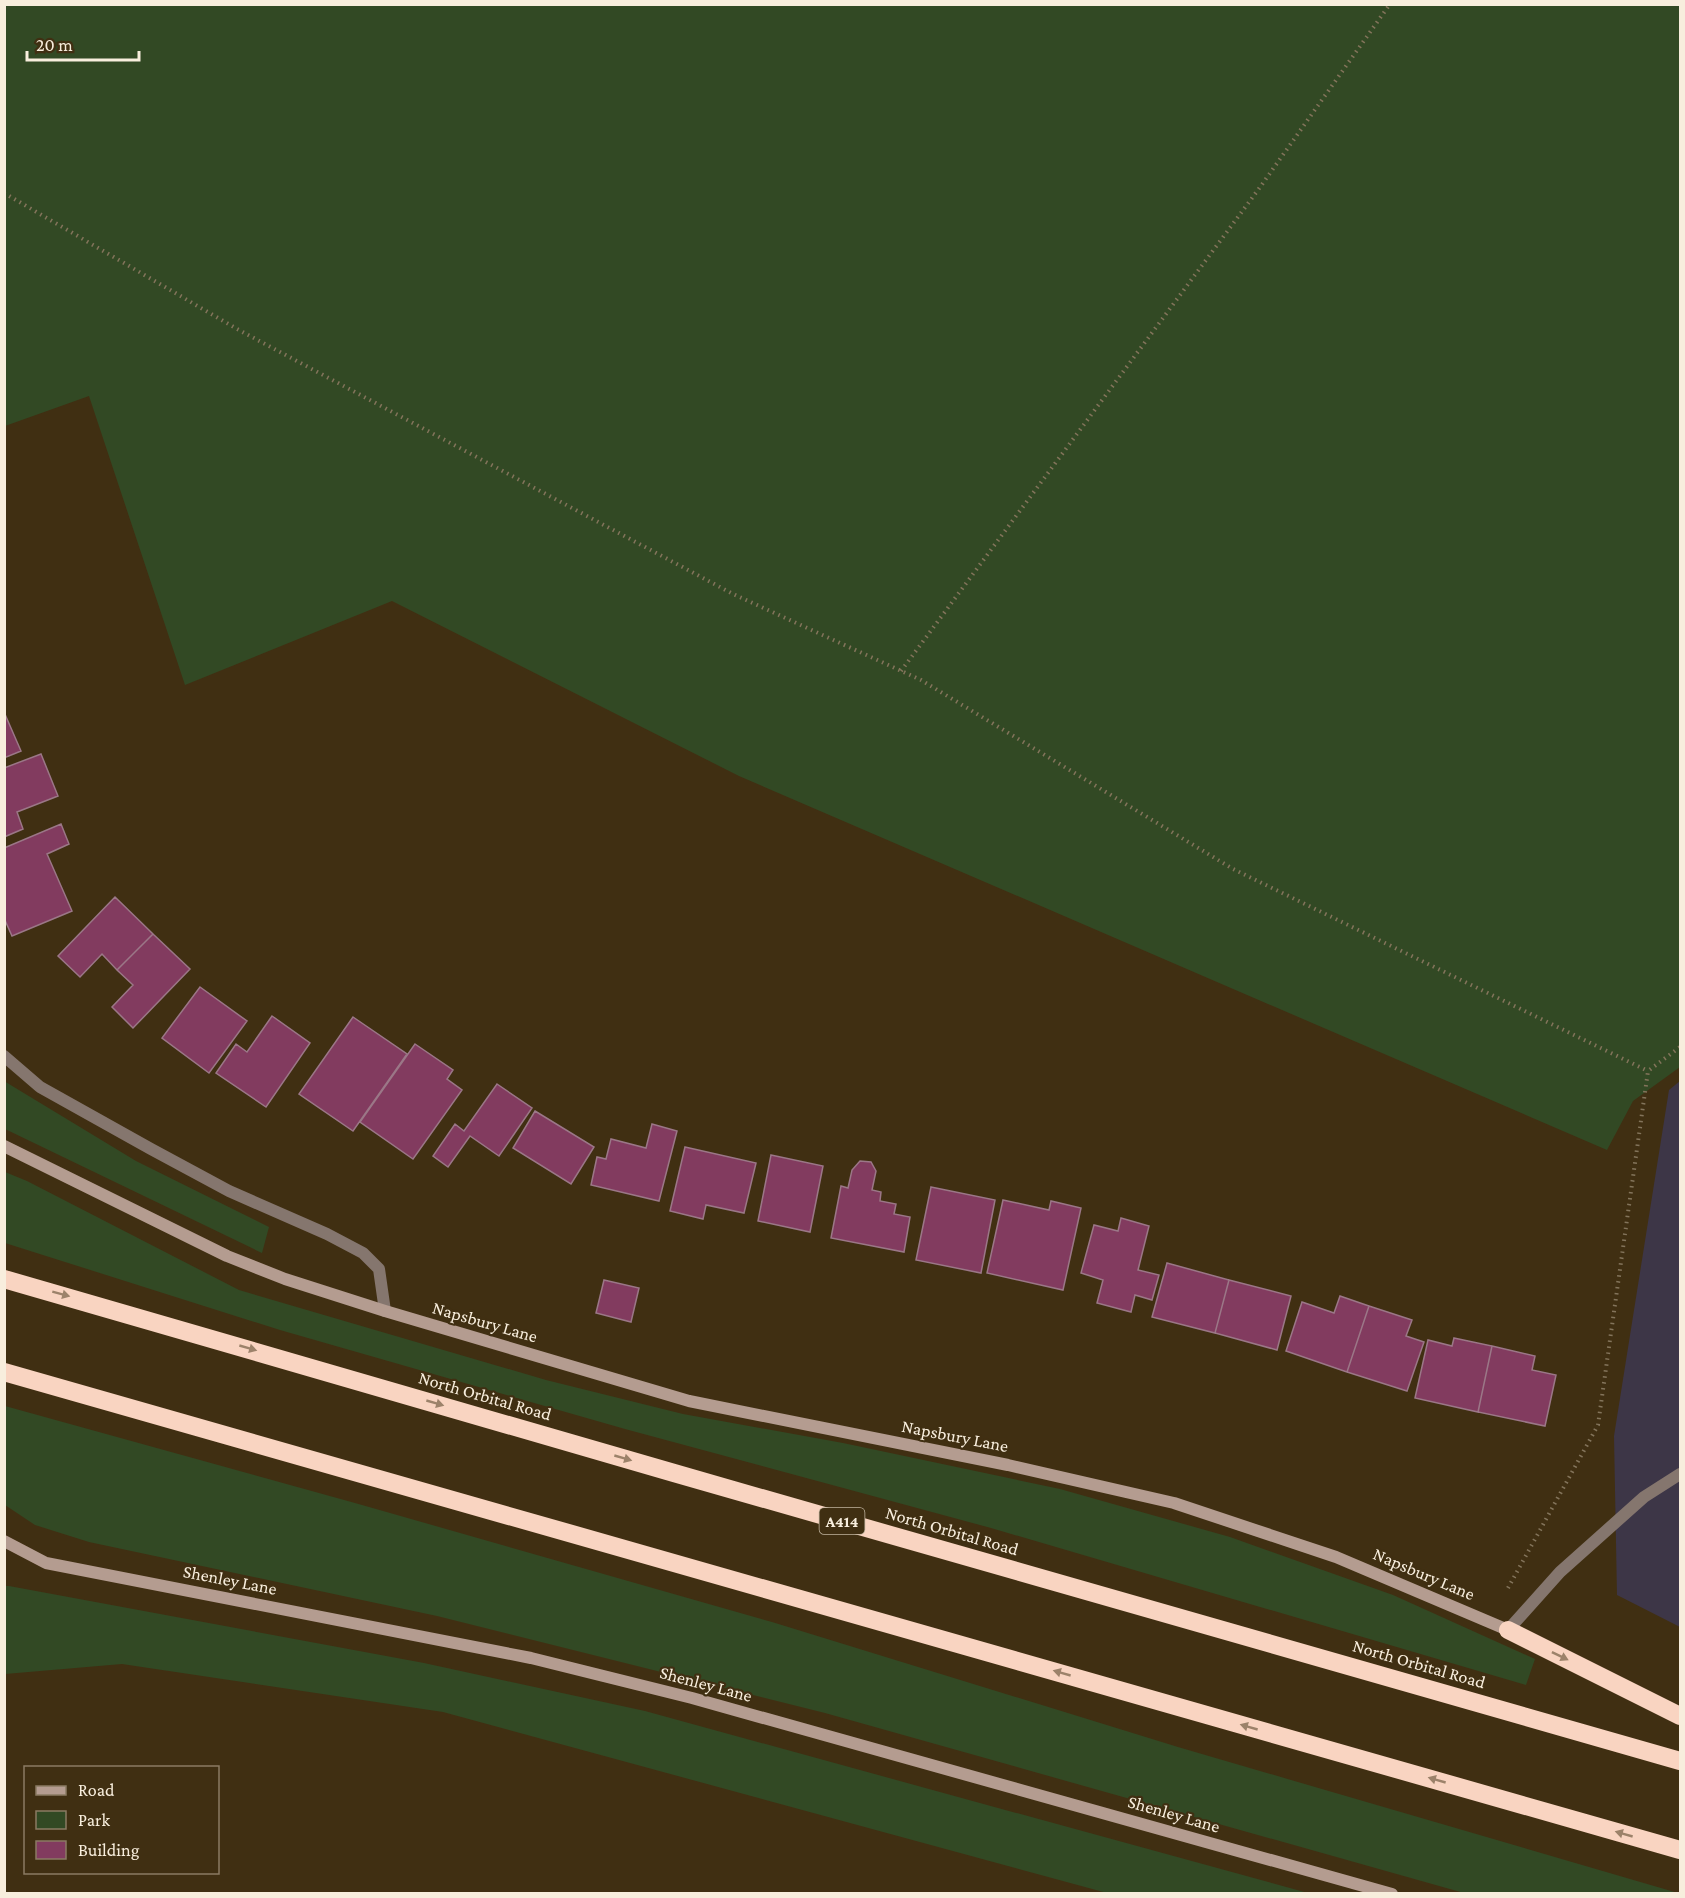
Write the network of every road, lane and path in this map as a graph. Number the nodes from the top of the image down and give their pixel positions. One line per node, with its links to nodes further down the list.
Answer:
1 (1390, 4): 3 (path)
2 (4, 193): 3 (path)
3 (901, 670): 6 (path)
4 (1680, 1047): 6 (path)
5 (4, 1056): 9 (street)
6 (1648, 1071): 13 (path)
7 (4, 1146): 9 (street, Napsbury Lane)
8 (4, 1279): 16 (highway, North Orbital Road / A414, one-way to 16)
9 (385, 1311): 13 (street, Napsbury Lane)
10 (4, 1372): 17 (highway, one-way to 10)
11 (1680, 1474): 14 (street)
12 (4, 1541): 18 (street, Shenley Lane)
13 (1489, 1622): 14 (street, Napsbury Lane)
14 (1508, 1630): 15 (highway, one-way to 15)
15 (1680, 1716)
16 (1680, 1761)
17 (1680, 1850)
18 (1392, 1893)

